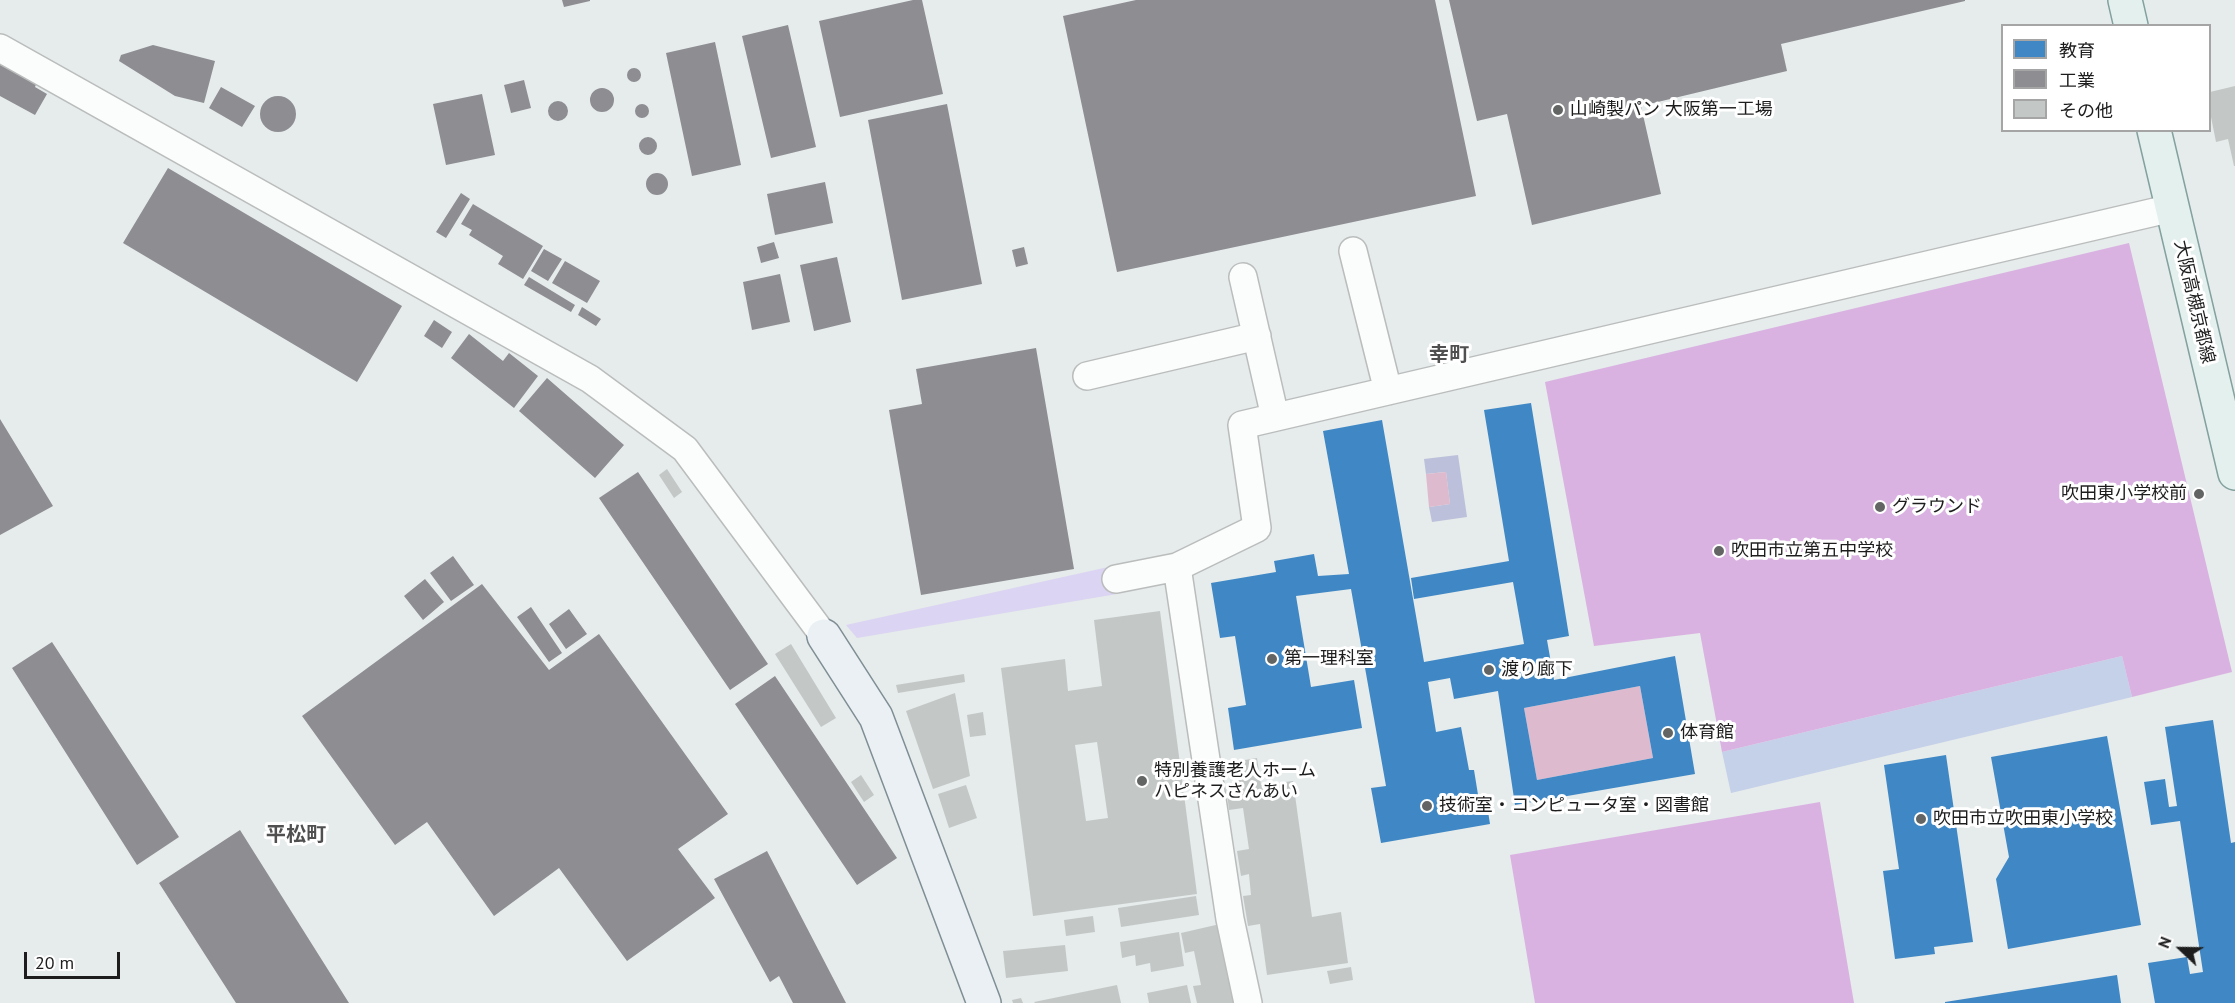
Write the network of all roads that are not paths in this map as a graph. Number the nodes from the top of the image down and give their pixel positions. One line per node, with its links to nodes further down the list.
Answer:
1 (2125, 0): 2 (main road)
2 (2131, 24)
3 (0, 48): 15 (street)
4 (2154, 132): 5 (main road, 大阪高槻京都線)
5 (2172, 208): 10 (street); 12 (main road, 大阪高槻京都線)
6 (1353, 251): 10 (street)
7 (1243, 277): 8 (street)
8 (1257, 336): 9 (street); 11 (street)
9 (1087, 376)
10 (1388, 391): 11 (street)
11 (1275, 417): 13 (street)
12 (2235, 473)
13 (1177, 567): 14 (street); 17 (street)
14 (1116, 579)
15 (824, 636): 16 (street)
16 (984, 1003)
17 (1248, 1003)

